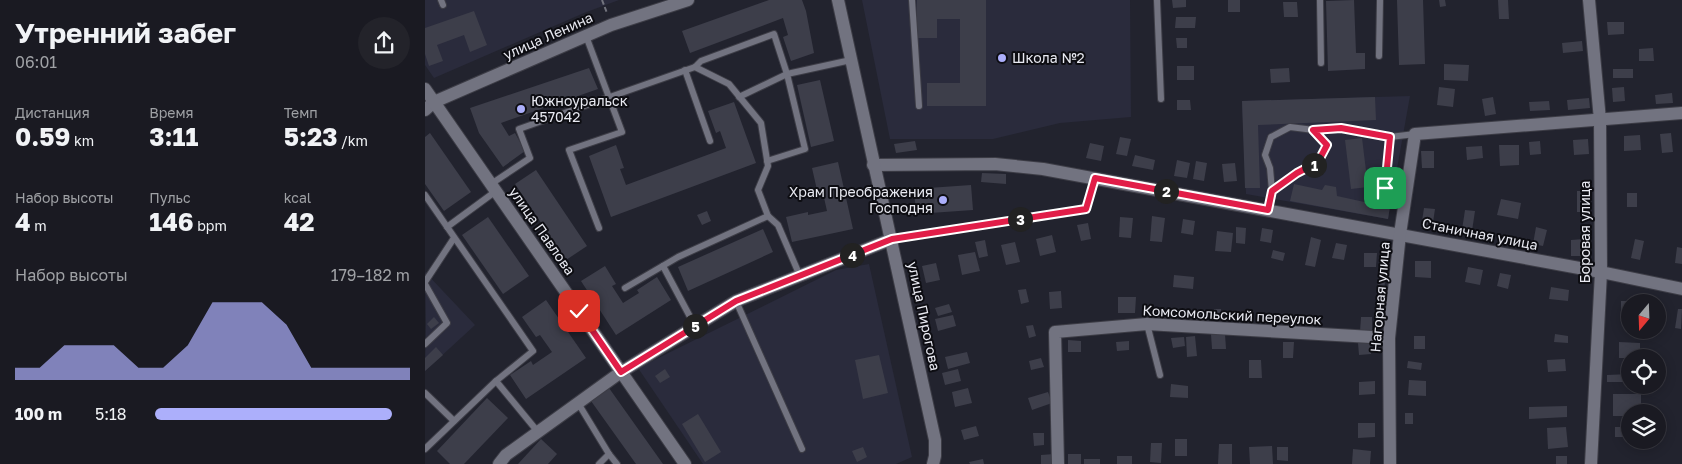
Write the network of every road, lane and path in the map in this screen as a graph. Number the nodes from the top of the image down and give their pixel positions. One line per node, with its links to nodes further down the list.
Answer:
1 (602, 0): 9 (path)
2 (688, 0): 9 (street, улица Ленина)
3 (838, 0): 12 (street, улица Пирогова)
4 (912, 0): 22 (lane)
5 (1157, 0): 20 (lane)
6 (1321, 0): 13 (lane)
7 (1380, 0): 11 (lane)
8 (1589, 0): 24 (street, Боровая улица)
9 (611, 25): 10 (street, улица Ленина)
10 (586, 36): 18 (lane); 21 (street, улица Ленина)
11 (1379, 56)
12 (851, 60): 16 (lane); 30 (street, улица Пирогова)
13 (1321, 63)
14 (695, 67): 15 (lane); 16 (lane); 19 (lane)
15 (685, 70): 18 (lane); 28 (lane)
16 (787, 74): 19 (lane); 29 (lane)
17 (425, 89): 21 (street, улица Павлова)
18 (609, 96): 32 (lane); 39 (lane)
19 (739, 96): 29 (lane)
20 (1161, 99)
21 (430, 106): 32 (street, улица Павлова)
22 (919, 106)
23 (1682, 113): 24 (street)
24 (1600, 120): 26 (street); 44 (street, Боровая улица)
25 (1313, 130): 27 (lane); 34 (lane); 34 (lane)
26 (1415, 134): 27 (lane); 40 (street, Нагорная улица)
27 (1390, 137): 33 (lane)
28 (710, 140)
29 (767, 161): 37 (lane)
30 (873, 165): 31 (street, Станичная улица); 42 (street, улица Пирогова)
31 (1095, 178): 36 (street, Станичная улица); 42 (lane)
32 (493, 187): 38 (lane); 54 (street, улица Павлова)
33 (1385, 188)
34 (1272, 191): 36 (lane)
35 (425, 195): 38 (lane)
36 (1268, 210): 40 (street, Станичная улица)
37 (768, 216): 43 (lane); 45 (lane)
38 (447, 227): 41 (lane)
39 (599, 228)
40 (1400, 234): 44 (street, Станичная улица); 52 (street, Нагорная улица)
41 (454, 238): 46 (lane); 56 (lane)
42 (892, 239): 45 (street); 68 (street, улица Пирогова)
43 (663, 266): 47 (lane); 51 (lane)
44 (1601, 272): 48 (street, Станичная улица); 71 (street, Боровая улица)
45 (800, 276): 49 (street)
46 (425, 283): 53 (lane)
47 (625, 288)
48 (1682, 289)
49 (736, 301): 51 (street); 62 (lane)
50 (1147, 324): 52 (street, Комсомольский переулок); 55 (lane); 69 (street, Комсомольский переулок)
51 (695, 326): 54 (street)
52 (1389, 338): 70 (street, Нагорная улица)
53 (425, 344)
54 (621, 372): 58 (street); 67 (street, улица Павлова)
55 (1160, 374)
56 (497, 381): 59 (lane); 60 (lane)
57 (425, 392): 59 (lane)
58 (578, 403): 60 (street); 63 (lane)
59 (454, 421): 61 (lane)
60 (538, 432): 64 (street)
61 (425, 449)
62 (802, 449)
63 (609, 454): 65 (lane); 66 (lane)
64 (499, 464)
65 (599, 464)
66 (617, 464)
67 (685, 464)
68 (933, 464)
69 (1058, 464)
70 (1391, 464)
71 (1591, 464)

